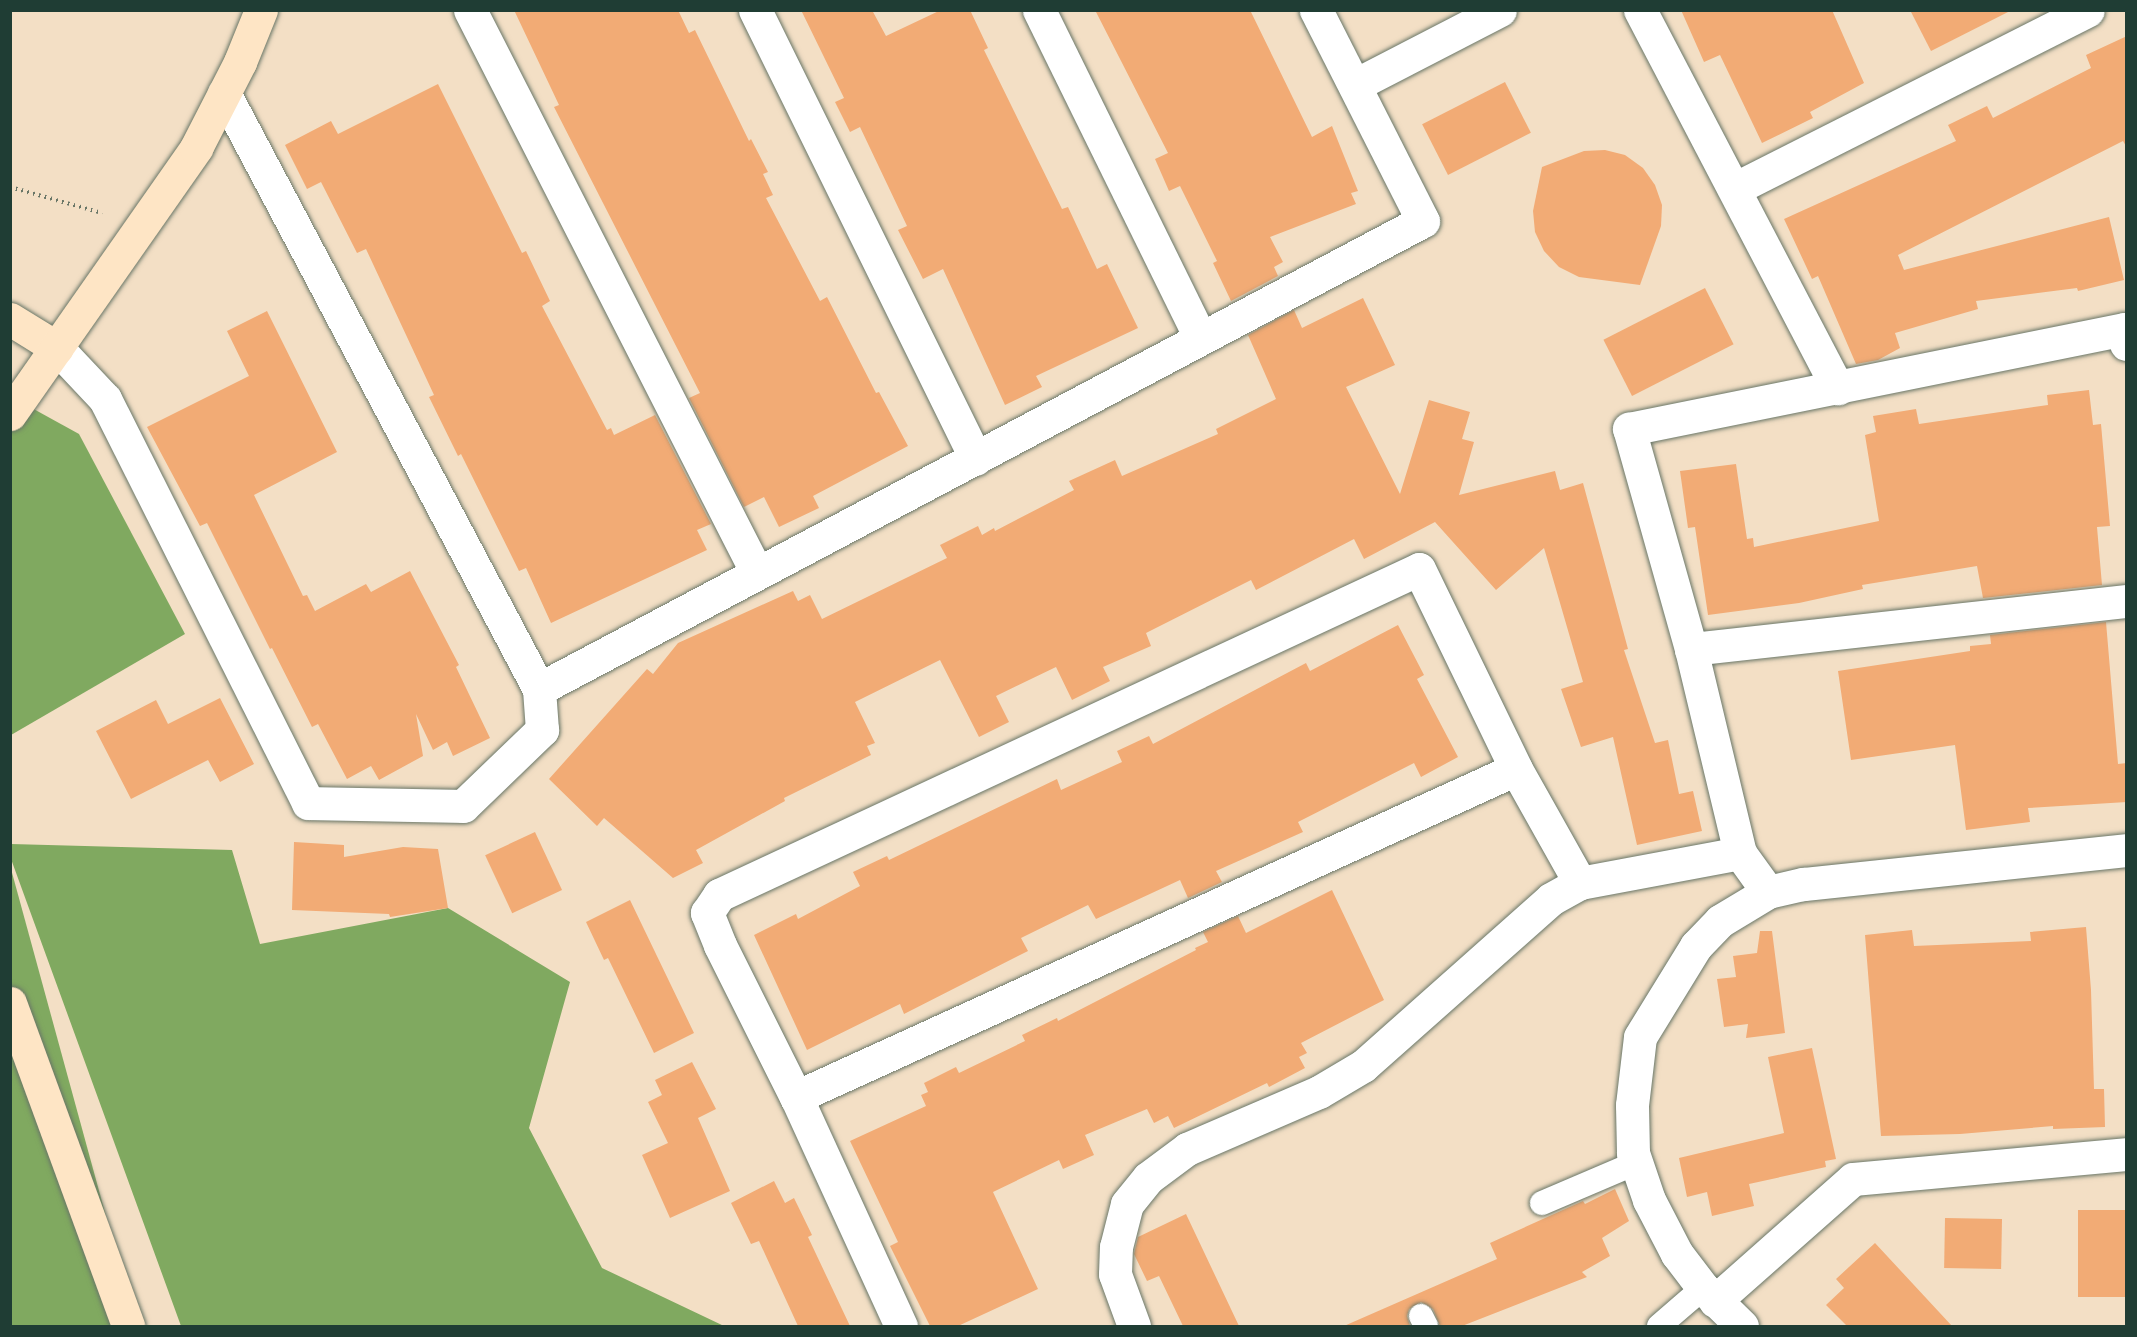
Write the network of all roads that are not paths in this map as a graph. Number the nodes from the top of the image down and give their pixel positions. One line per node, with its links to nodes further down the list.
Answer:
1 (261, 10): 10 (street)
2 (470, 10): 19 (street)
3 (755, 10): 18 (street)
4 (1039, 10): 13 (street)
5 (1316, 10): 9 (street)
6 (1500, 10): 9 (street)
7 (1640, 10): 11 (street)
8 (2088, 10): 11 (street)
9 (1355, 86): 13 (street)
10 (224, 93): 15 (street); 22 (street)
11 (1736, 188): 16 (street)
12 (10, 319): 15 (street)
13 (1200, 337): 18 (street)
14 (2127, 344): 16 (street)
15 (57, 348): 17 (street); 22 (street)
16 (1838, 388): 21 (street)
17 (10, 414)
18 (976, 459): 19 (street)
19 (757, 573): 22 (street)
20 (2127, 601): 21 (street)
21 (1691, 649): 25 (street)
22 (539, 689)
23 (1516, 769): 26 (street); 29 (street); 29 (street)
24 (2127, 850): 27 (street)
25 (1740, 853): 26 (street); 27 (street)
26 (1580, 883): 36 (street)
27 (1768, 892): 31 (street)
28 (10, 1003): 34 (street)
29 (796, 1097): 35 (street)
30 (2127, 1154): 33 (street)
31 (1636, 1162): 32 (lane); 33 (street)
32 (1542, 1203)
33 (1709, 1294): 37 (lane); 38 (street)
34 (128, 1326)
35 (901, 1326)
36 (1134, 1326)
37 (1659, 1326)
38 (1742, 1326)

